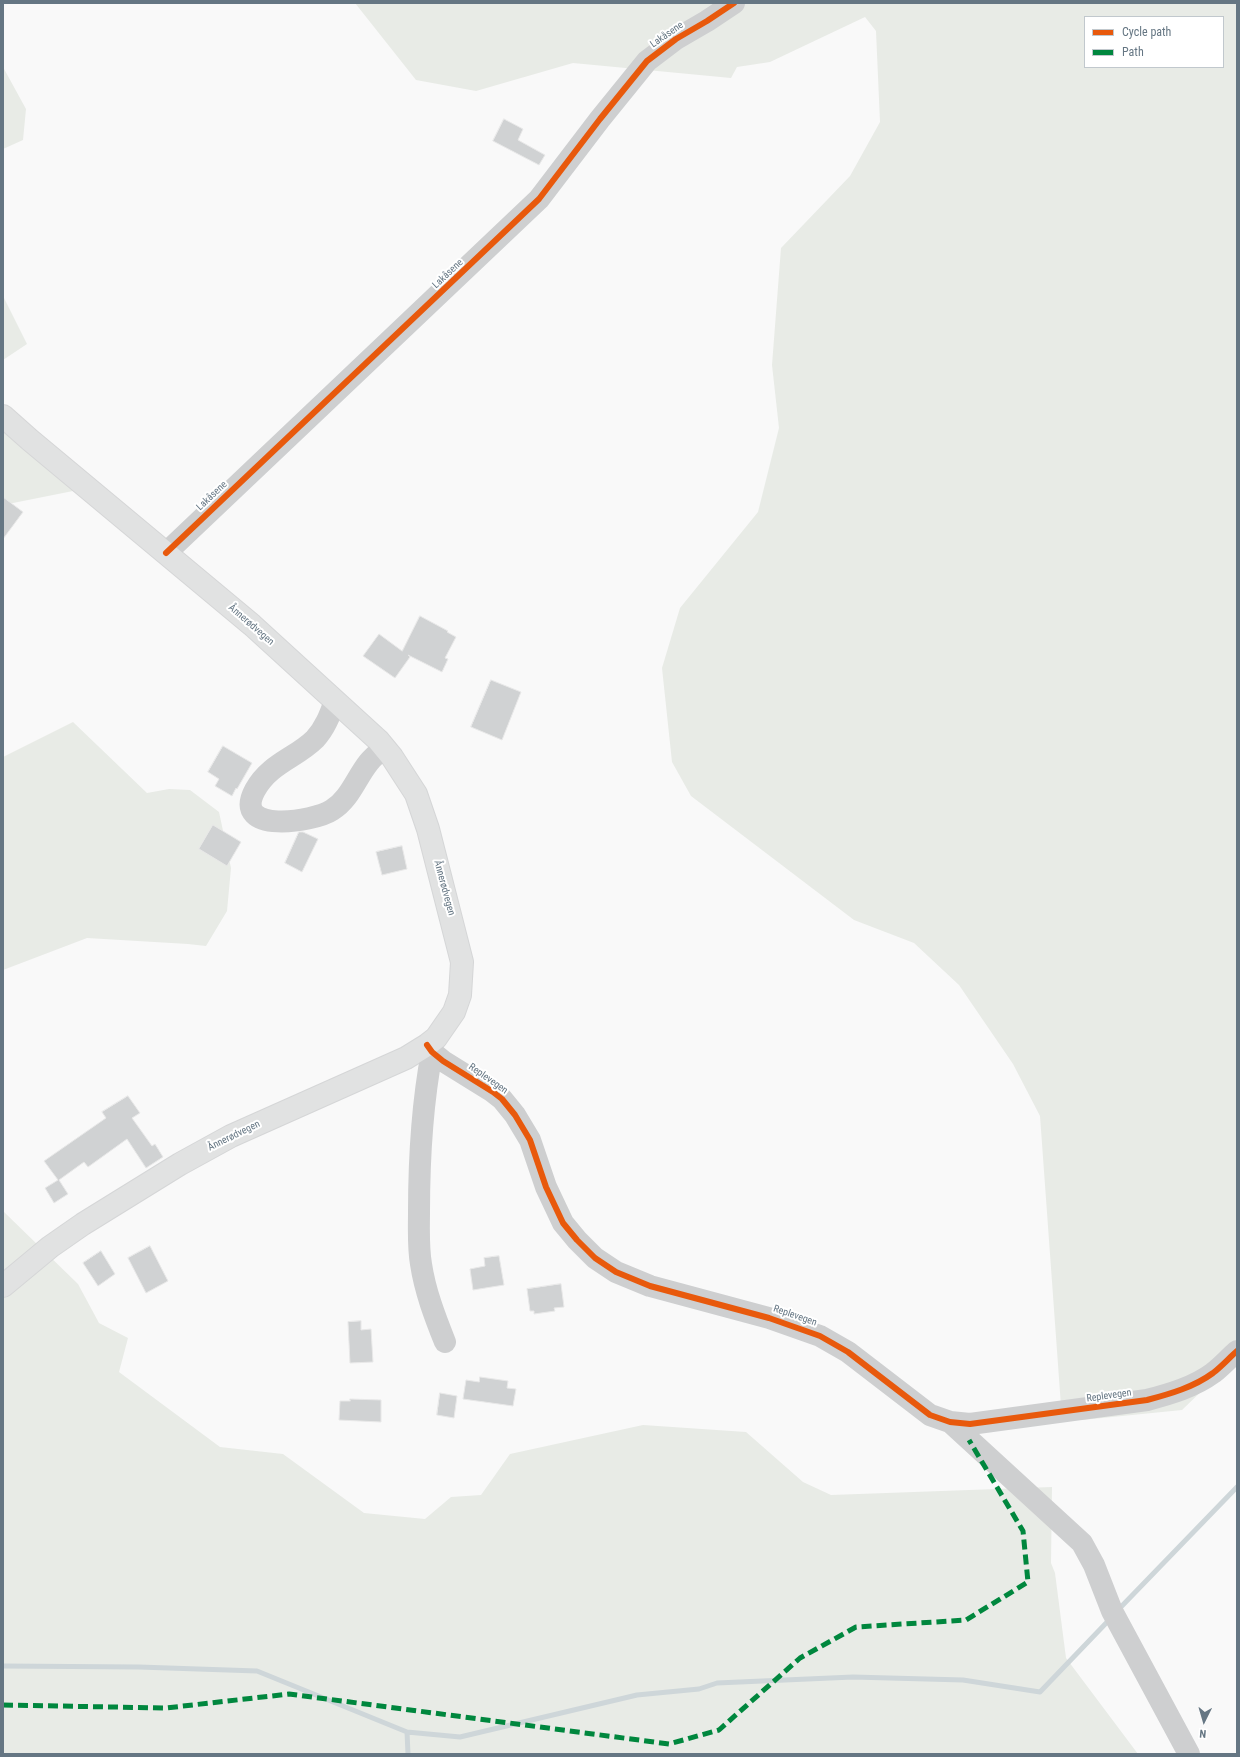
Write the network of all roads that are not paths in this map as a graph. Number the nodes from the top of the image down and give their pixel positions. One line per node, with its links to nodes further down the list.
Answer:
1 (734, 3): 3 (street, Lakåsene)
2 (3, 416): 3 (main road, Ånnerødvegen)
3 (166, 553): 4 (main road, Ånnerødvegen)
4 (335, 701): 5 (main road, Ånnerødvegen); 5 (street)
5 (384, 748): 6 (main road, Ånnerødvegen)
6 (430, 1049): 7 (main road, Ånnerødvegen); 8 (street); 10 (street, Replevegen)
7 (3, 1286)
8 (445, 1342)
9 (1237, 1352): 10 (street, Replevegen)
10 (950, 1422): 11 (street)
11 (1189, 1754)

